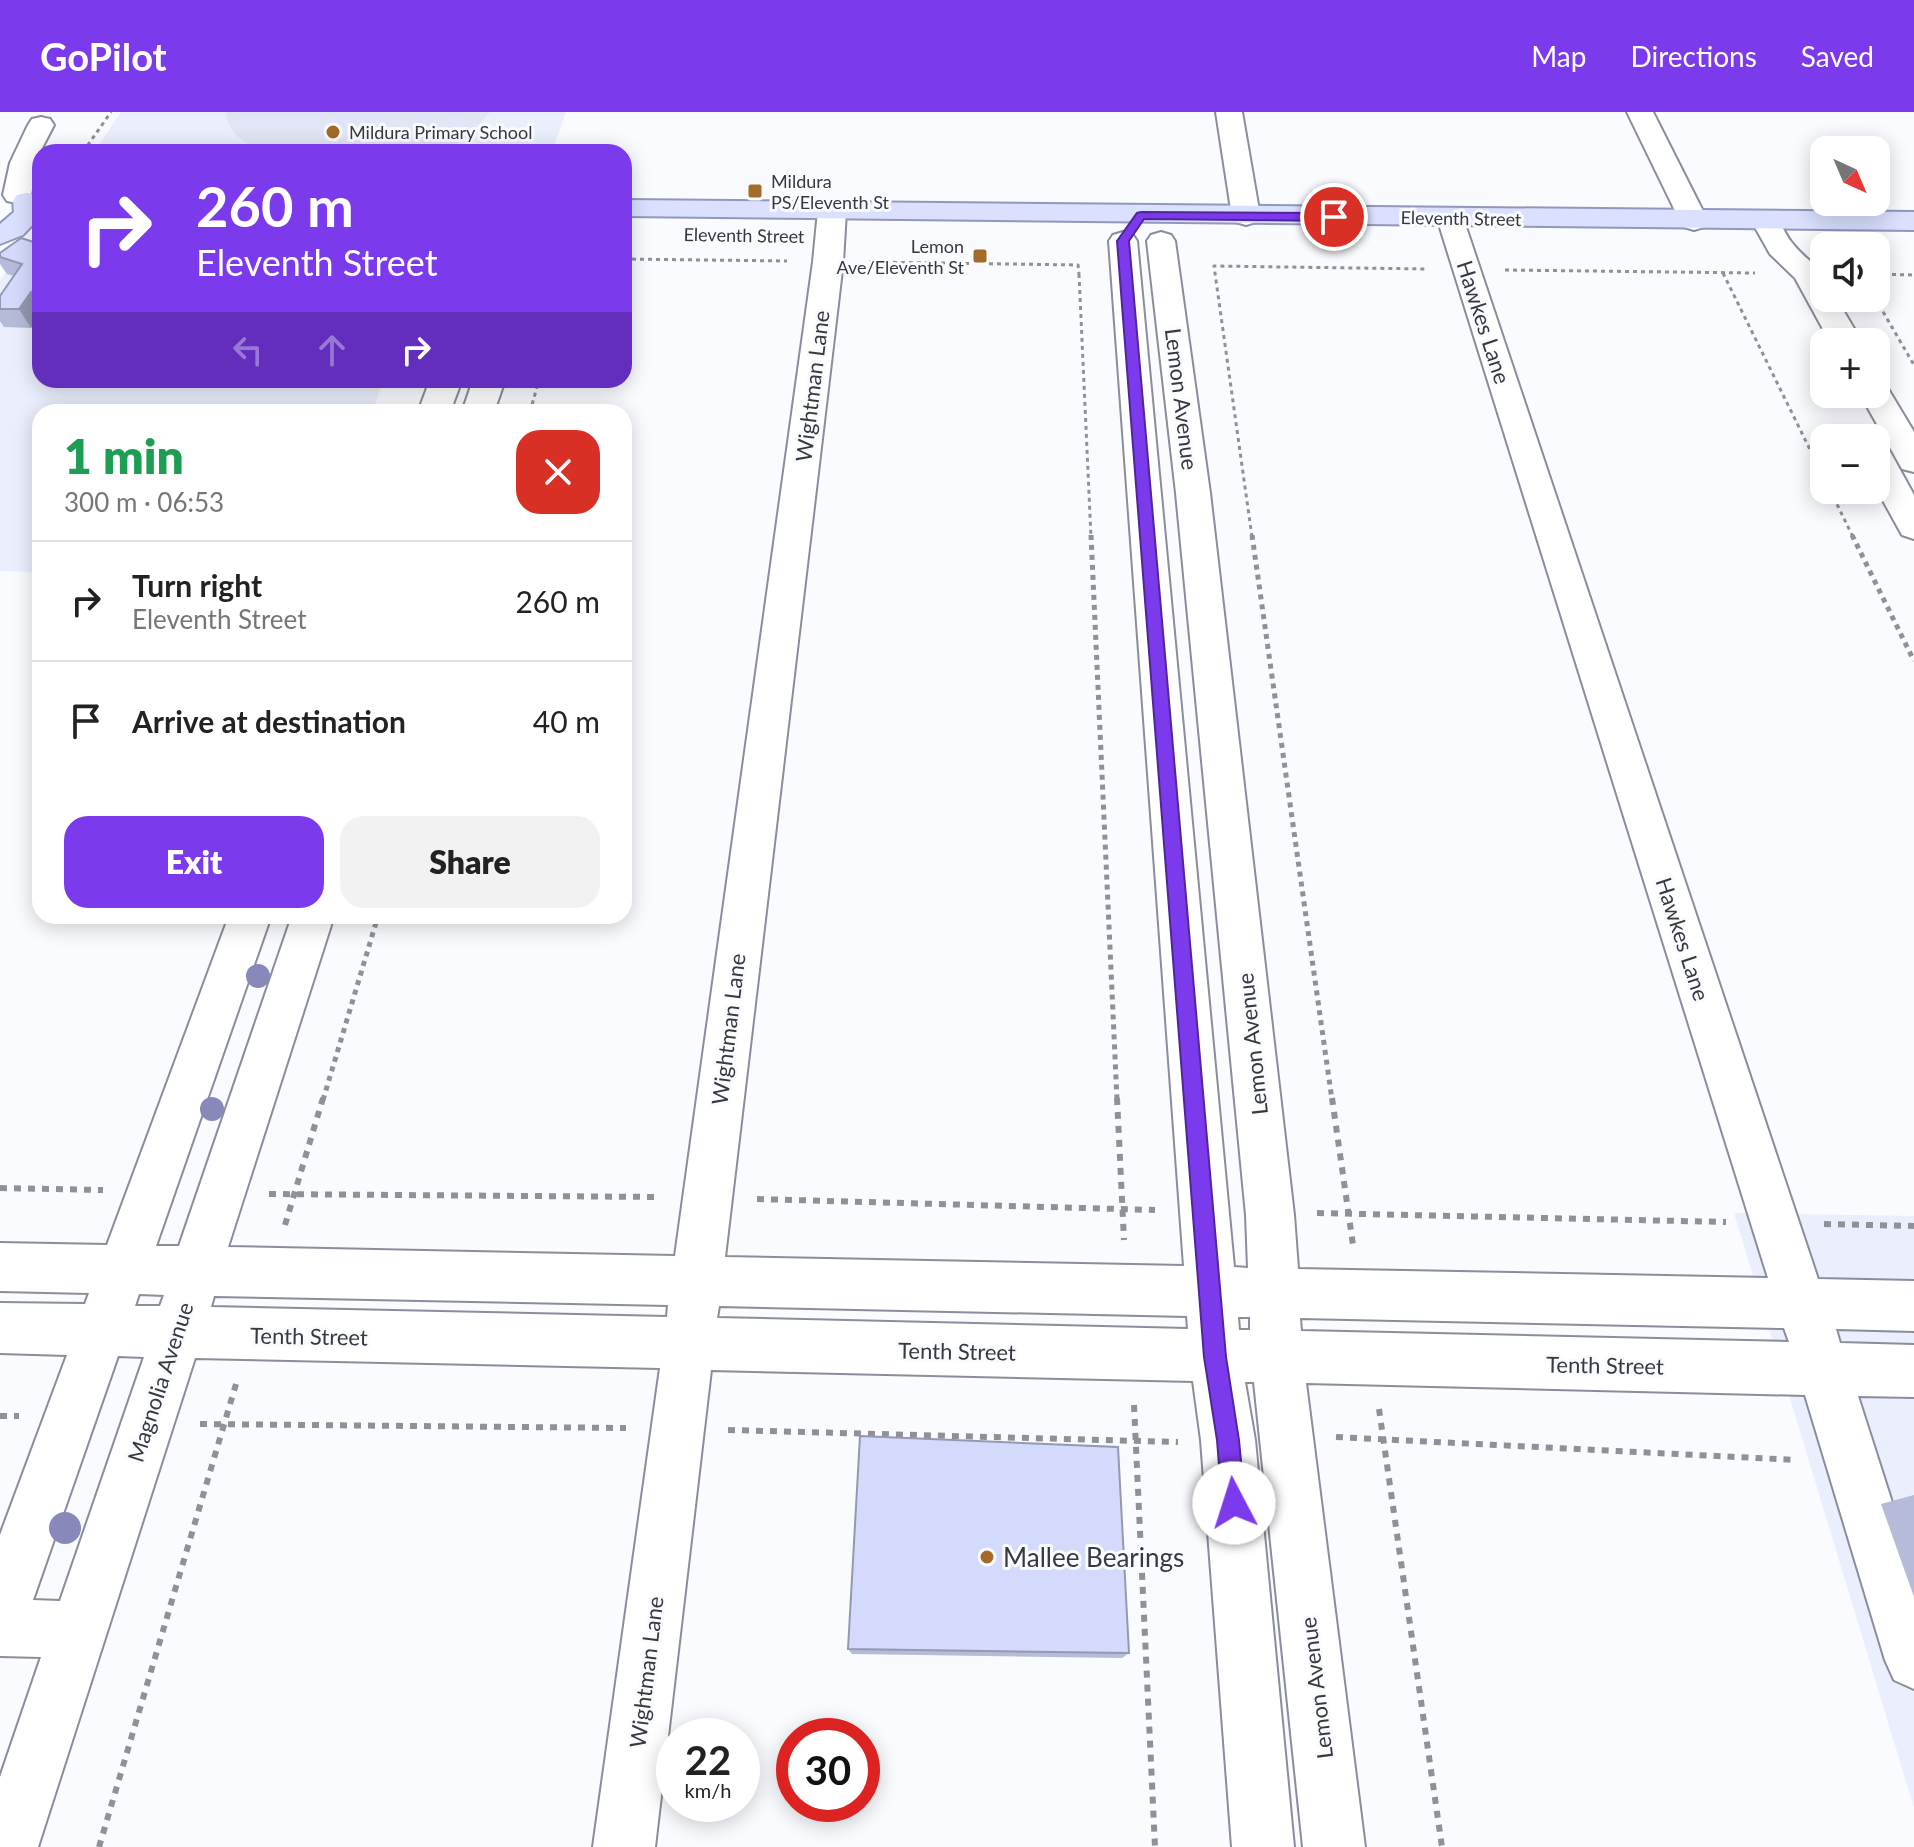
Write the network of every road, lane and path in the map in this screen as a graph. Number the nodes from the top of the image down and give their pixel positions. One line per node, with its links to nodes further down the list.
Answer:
1 (111, 112): 6 (path)
2 (1229, 112): 11 (street)
3 (1640, 112): 18 (street)
4 (46, 118): 5 (street); 8 (street)
5 (33, 144)
6 (89, 144)
7 (32, 147): 9 (street)
8 (0, 163)
9 (21, 197): 13 (main road)
10 (632, 209): 17 (main road, Eleventh Street)
11 (1246, 216): 14 (main road, Eleventh Street); 19 (main road, Eleventh Street)
12 (1914, 221): 16 (main road, Eleventh Street)
13 (18, 231)
14 (1455, 231): 18 (main road, Eleventh Street); 19 (main road, Eleventh Street); 21 (main road, Eleventh Street); 49 (street, Hawkes Lane)
15 (632, 234): 17 (main road, Eleventh Street)
16 (1773, 235): 18 (main road, Eleventh Street); 20 (main road, Eleventh Street); 22 (main road, Eleventh Street); 28 (street); 29 (street)
17 (830, 236): 19 (main road, Eleventh Street); 23 (path); 44 (street, Wightman Lane); 45 (path)
18 (1695, 238)
19 (1148, 243): 46 (street, Lemon Avenue); 47 (path); 48 (street, Lemon Avenue)
20 (1810, 244)
21 (1657, 246)
22 (1749, 247)
23 (632, 258)
24 (1723, 273): 32 (path)
25 (1890, 274): 26 (path)
26 (1914, 275)
27 (1883, 312): 30 (path)
28 (1838, 328)
29 (1810, 331)
30 (1914, 365)
31 (1884, 408): 33 (street)
32 (1810, 450)
33 (1914, 461)
34 (1890, 482): 36 (street)
35 (1837, 504): 37 (path)
36 (1914, 527)
37 (1914, 661)
38 (247, 924): 41 (street)
39 (311, 924): 42 (street, Magnolia Avenue)
40 (376, 924): 43 (path)
41 (203, 1046): 42 (street); 52 (street)
42 (269, 1048): 53 (street, Magnolia Avenue)
43 (295, 1194): 44 (path); 54 (path)
44 (706, 1197): 45 (path); 55 (street, Wightman Lane)
45 (1122, 1210): 46 (path); 56 (path)
46 (1205, 1211): 57 (street, Lemon Avenue)
47 (1350, 1213): 48 (path); 49 (path); 59 (path)
48 (1270, 1215): 58 (street, Lemon Avenue)
49 (1774, 1223): 50 (path); 60 (street, Hawkes Lane)
50 (1914, 1226)
51 (0, 1267): 52 (street)
52 (123, 1270): 53 (street); 63 (street)
53 (195, 1271): 54 (street); 64 (street, Magnolia Avenue)
54 (270, 1273): 55 (street)
55 (697, 1281): 56 (street); 66 (street, Wightman Lane)
56 (1127, 1288): 57 (street)
57 (1210, 1290): 58 (street); 68 (street, Lemon Avenue)
58 (1274, 1293): 59 (street); 69 (street, Lemon Avenue)
59 (1358, 1293): 60 (street)
60 (1803, 1304): 61 (street); 71 (street, Hawkes Lane)
61 (1914, 1306)
62 (0, 1328): 63 (street, Tenth Street)
63 (101, 1330): 64 (street, Tenth Street); 78 (street)
64 (178, 1331): 65 (street, Tenth Street); 80 (street, Magnolia Avenue)
65 (251, 1335): 66 (street, Tenth Street); 83 (path)
66 (688, 1345): 67 (street, Tenth Street); 84 (street, Wightman Lane)
67 (1131, 1356): 68 (street, Tenth Street); 76 (path)
68 (1215, 1357): 69 (street, Tenth Street); 75 (street, Lemon Avenue)
69 (1277, 1359): 70 (street, Tenth Street); 73 (street, Lemon Avenue)
70 (1371, 1360): 71 (street, Tenth Street); 74 (path)
71 (1825, 1369): 72 (street, Tenth Street); 77 (street, Hawkes Lane)
72 (1914, 1371)
73 (1287, 1435): 74 (path); 87 (street, Lemon Avenue)
74 (1383, 1439): 77 (path); 88 (path)
75 (1228, 1440): 76 (path); 86 (street, Lemon Avenue)
76 (1136, 1443): 85 (path)
77 (1850, 1462): 81 (street, Hawkes Lane)
78 (0, 1612)
79 (0, 1627): 80 (street)
80 (78, 1630): 82 (street, Magnolia Avenue)
81 (1914, 1660)
82 (7, 1847)
83 (99, 1847)
84 (624, 1847)
85 (1155, 1847)
86 (1263, 1847)
87 (1334, 1847)
88 (1442, 1847)

